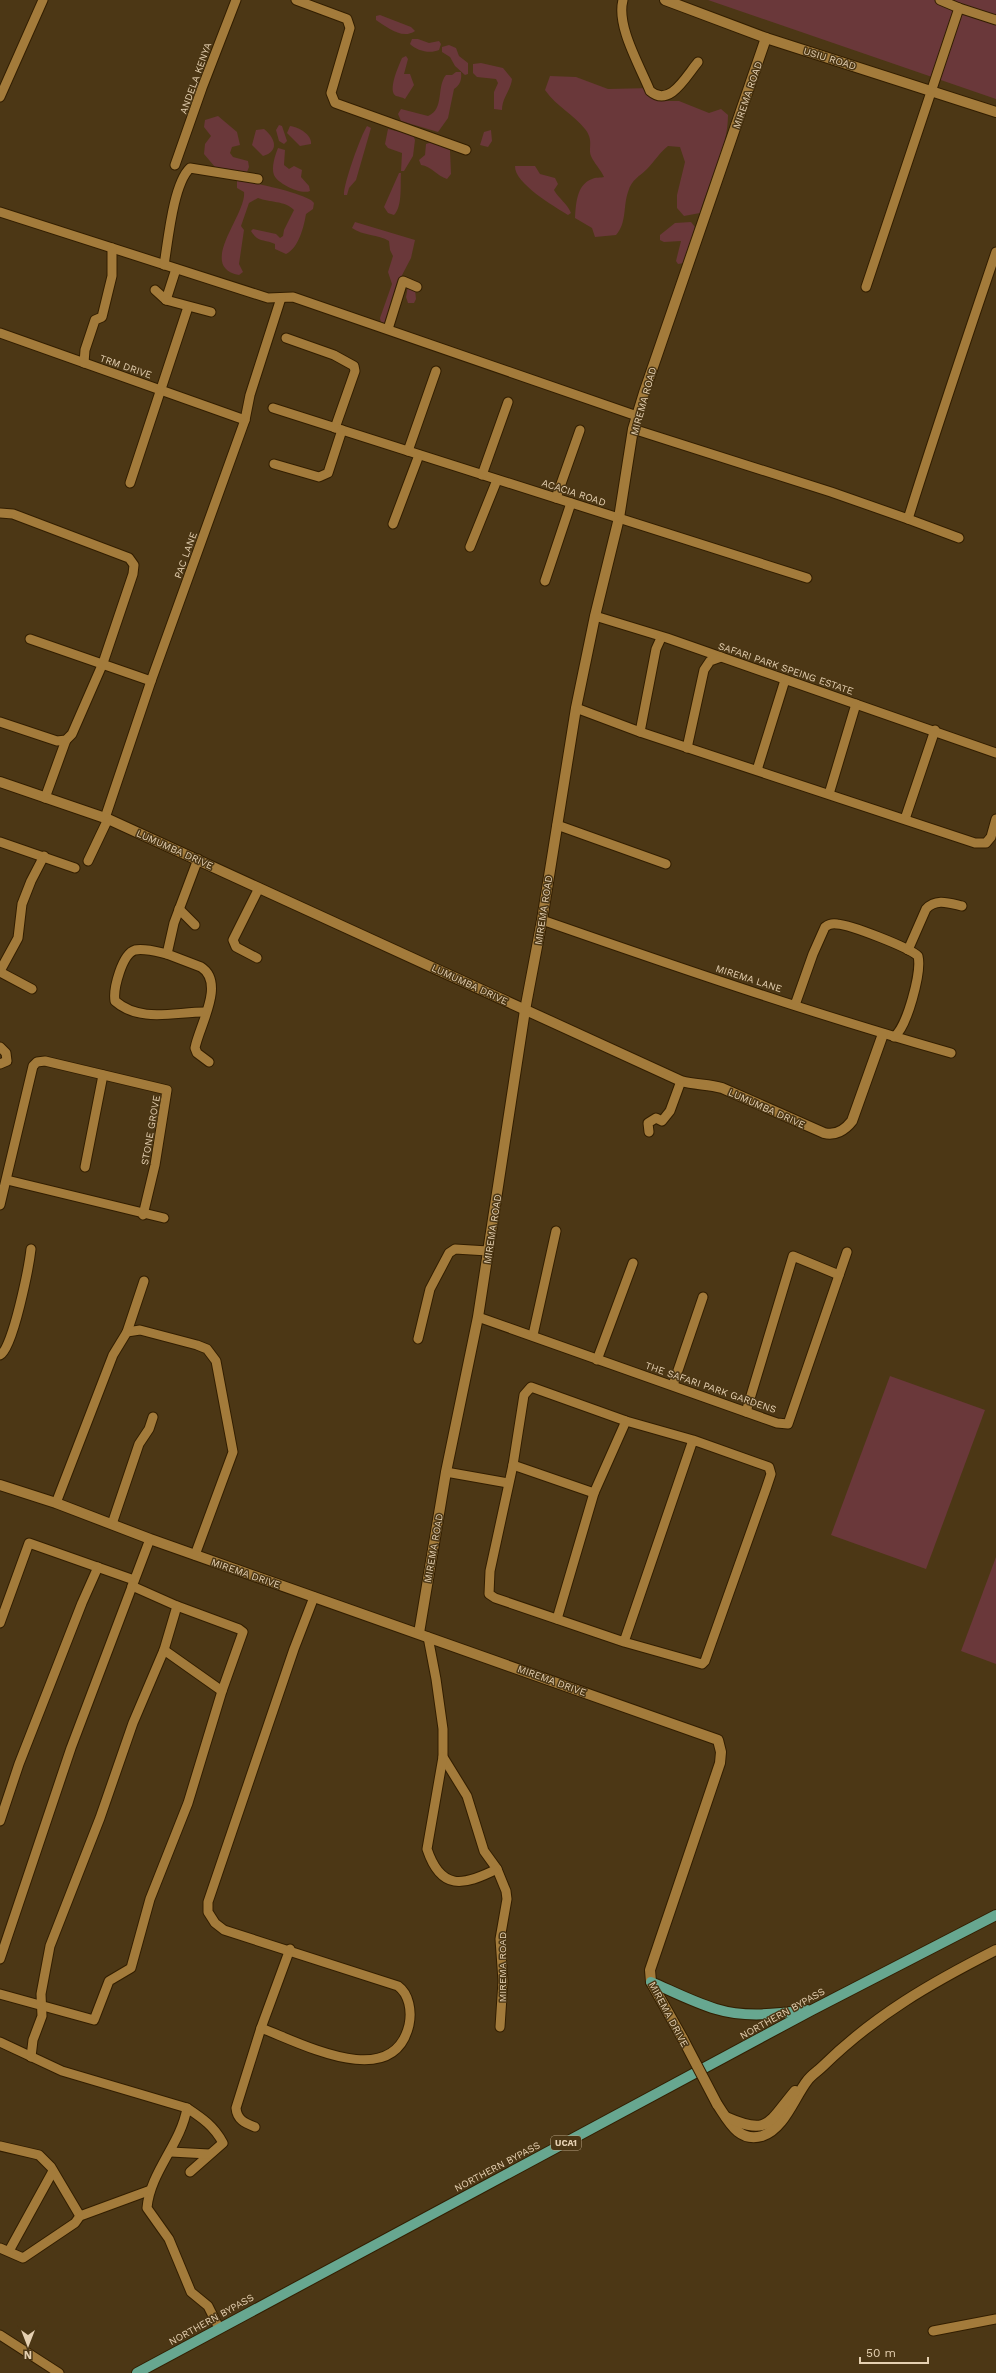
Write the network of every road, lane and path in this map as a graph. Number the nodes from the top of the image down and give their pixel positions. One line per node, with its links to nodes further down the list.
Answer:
1 (43, 0): 12 (street)
2 (236, 0): 15 (street, ANDELA KENYA)
3 (296, 0): 14 (street)
4 (623, 0): 10 (street)
5 (665, 0): 9 (street, USIU ROAD)
6 (940, 0): 7 (street)
7 (959, 8): 8 (street); 11 (street)
8 (996, 20)
9 (766, 38): 11 (street, USIU ROAD); 37 (street, MIREMA ROAD)
10 (698, 62)
11 (931, 89): 13 (street, USIU ROAD); 23 (street)
12 (0, 96)
13 (996, 112)
14 (466, 150)
15 (175, 165)
16 (258, 179): 20 (street)
17 (0, 212): 18 (street)
18 (112, 248): 20 (street); 32 (street)
19 (996, 252): 52 (street)
20 (164, 265): 21 (street)
21 (176, 269): 25 (street); 26 (street)
22 (417, 287): 29 (street)
23 (866, 287)
24 (155, 290): 26 (street)
25 (280, 298): 29 (street); 38 (street, PAC LANE)
26 (166, 300): 27 (street)
27 (188, 307): 28 (street); 34 (street)
28 (211, 312)
29 (388, 329): 37 (street)
30 (0, 333): 32 (street, TRM DRIVE)
31 (286, 338): 39 (street)
32 (84, 363): 34 (street, TRM DRIVE)
33 (436, 371): 42 (street)
34 (162, 389): 38 (street, TRM DRIVE); 47 (street)
35 (508, 402): 45 (street)
36 (273, 408): 39 (street, ACACIA ROAD)
37 (637, 416): 40 (street, MIREMA ROAD)
38 (245, 420): 64 (street, PAC LANE)
39 (339, 429): 42 (street, ACACIA ROAD); 44 (street)
40 (633, 429): 51 (street, MIREMA ROAD); 52 (street)
41 (580, 430): 48 (street)
42 (408, 451): 43 (street, ACACIA ROAD)
43 (419, 455): 45 (street, ACACIA ROAD); 53 (street)
44 (274, 464)
45 (482, 475): 46 (street, ACACIA ROAD)
46 (497, 480): 48 (street, ACACIA ROAD); 55 (street)
47 (130, 483)
48 (556, 498): 49 (street, ACACIA ROAD)
49 (571, 503): 51 (street, ACACIA ROAD); 57 (street)
50 (0, 513): 62 (street)
51 (619, 518): 56 (street, ACACIA ROAD); 58 (street, MIREMA ROAD)
52 (908, 518): 54 (street)
53 (393, 524)
54 (959, 538)
55 (470, 547)
56 (807, 578)
57 (545, 581)
58 (595, 616): 59 (street, SAFARI PARK SPEING ESTATE); 66 (street, MIREMA ROAD)
59 (661, 638): 61 (street, SAFARI PARK SPEING ESTATE); 69 (street)
60 (30, 639): 62 (street)
61 (721, 657): 63 (street, SAFARI PARK SPEING ESTATE); 71 (street)
62 (103, 663): 64 (street); 70 (street)
63 (785, 680): 65 (street, SAFARI PARK SPEING ESTATE); 73 (street)
64 (151, 681): 77 (street, PAC LANE)
65 (856, 704): 68 (street, SAFARI PARK SPEING ESTATE); 75 (street)
66 (576, 708): 69 (street); 80 (street, MIREMA ROAD)
67 (0, 722): 70 (street)
68 (935, 730): 72 (street, SAFARI PARK SPEING ESTATE); 78 (street)
69 (640, 732): 71 (street)
70 (66, 740): 76 (street)
71 (687, 748): 73 (street)
72 (996, 753)
73 (757, 770): 75 (street)
74 (0, 782): 76 (street, LUMUMBA DRIVE)
75 (829, 794): 78 (street)
76 (45, 798): 77 (street, LUMUMBA DRIVE)
77 (106, 818): 83 (street, LUMUMBA DRIVE); 84 (street, PAC LANE)
78 (905, 819): 79 (street)
79 (996, 819)
80 (557, 825): 85 (street); 90 (street, MIREMA ROAD)
81 (0, 842): 82 (street)
82 (44, 856): 86 (street); 95 (street)
83 (198, 859): 87 (street, LUMUMBA DRIVE); 89 (street)
84 (88, 862)
85 (666, 864)
86 (75, 868)
87 (259, 888): 94 (street); 98 (street, LUMUMBA DRIVE)
88 (962, 906): 92 (street)
89 (179, 909): 91 (street); 93 (street)
90 (542, 920): 97 (street, MIREMA LANE); 98 (street, MIREMA ROAD)
91 (194, 925)
92 (908, 950): 97 (street); 101 (street)
93 (167, 954): 99 (street); 99 (street)
94 (257, 958)
95 (0, 972): 96 (street)
96 (32, 989)
97 (795, 1005): 100 (street, MIREMA LANE)
98 (526, 1010): 107 (street, LUMUMBA DRIVE); 116 (street, MIREMA ROAD)
99 (205, 1012): 104 (street)
100 (883, 1034): 101 (street, MIREMA LANE); 107 (street, LUMUMBA DRIVE)
101 (894, 1037): 103 (street, MIREMA LANE)
102 (0, 1047): 105 (street)
103 (951, 1053)
104 (209, 1062)
105 (0, 1064)
106 (103, 1075): 109 (street); 110 (street, STONE GROVE); 112 (street, STONE GROVE)
107 (681, 1081): 108 (street)
108 (649, 1132)
109 (85, 1166)
110 (7, 1180): 111 (street, STONE GROVE); 112 (street)
111 (0, 1205)
112 (143, 1215): 113 (street)
113 (164, 1218)
114 (556, 1231): 124 (street)
115 (31, 1249): 126 (street)
116 (488, 1251): 122 (street, MIREMA ROAD); 125 (street)
117 (847, 1252): 119 (street, THE SAFARI PARK GARDENS)
118 (633, 1263): 127 (street)
119 (839, 1275): 129 (street, THE SAFARI PARK GARDENS); 129 (street)
120 (144, 1281): 123 (street)
121 (703, 1297): 128 (street)
122 (478, 1317): 124 (street, THE SAFARI PARK GARDENS); 134 (street, MIREMA ROAD)
123 (127, 1332): 138 (street); 141 (street)
124 (533, 1335): 127 (street, THE SAFARI PARK GARDENS)
125 (418, 1339)
126 (0, 1355)
127 (597, 1360): 128 (street, THE SAFARI PARK GARDENS)
128 (673, 1385): 129 (street, THE SAFARI PARK GARDENS)
129 (746, 1412)
130 (152, 1417): 139 (street)
131 (626, 1421): 132 (street); 133 (street); 137 (street)
132 (693, 1440): 149 (street); 149 (street)
133 (513, 1465): 135 (street); 137 (street)
134 (446, 1472): 135 (street); 148 (street, MIREMA ROAD)
135 (508, 1483): 146 (street)
136 (0, 1485): 138 (street, MIREMA DRIVE)
137 (594, 1493): 146 (street)
138 (56, 1503): 139 (street, MIREMA DRIVE)
139 (112, 1524): 140 (street, MIREMA DRIVE)
140 (150, 1539): 141 (street, MIREMA DRIVE); 143 (street)
141 (196, 1555): 144 (street, MIREMA DRIVE)
142 (98, 1567): 143 (street); 147 (street); 153 (street)
143 (133, 1583): 145 (street); 158 (street)
144 (314, 1597): 148 (street, MIREMA DRIVE); 156 (street)
145 (177, 1606): 150 (street); 151 (street)
146 (557, 1619): 149 (street)
147 (0, 1623)
148 (423, 1635): 152 (street, MIREMA ROAD); 159 (street, MIREMA DRIVE)
149 (624, 1642)
150 (164, 1650): 151 (street); 161 (street)
151 (222, 1691): 161 (street)
152 (442, 1758): 154 (street, MIREMA ROAD); 154 (street)
153 (0, 1821)
154 (497, 1869): 163 (street, MIREMA ROAD)
155 (996, 1915): 162 (main road, NORTHERN BYPASS / UCA1)
156 (290, 1949): 164 (street); 164 (street)
157 (996, 1950): 159 (street, MIREMA DRIVE, bridge)
158 (0, 1960)
159 (651, 1982): 162 (main road)
160 (0, 1994): 161 (street)
161 (42, 2004): 166 (street)
162 (812, 2010): 179 (main road, NORTHERN BYPASS / UCA1)
163 (500, 2027)
164 (261, 2028): 168 (street)
165 (0, 2042): 166 (street)
166 (31, 2057): 167 (street)
167 (187, 2108): 170 (street); 171 (street)
168 (255, 2127)
169 (0, 2146): 172 (street)
170 (171, 2152): 171 (street); 174 (street)
171 (209, 2154): 173 (street)
172 (53, 2171): 175 (street); 177 (street)
173 (190, 2172)
174 (148, 2191): 175 (street); 179 (street)
175 (80, 2216): 177 (street)
176 (0, 2248): 177 (street)
177 (9, 2251)
178 (996, 2320): 180 (street)
179 (219, 2328): 183 (main road, NORTHERN BYPASS / UCA1)
180 (933, 2331)
181 (0, 2335): 182 (street)
182 (59, 2373)
183 (137, 2373)

